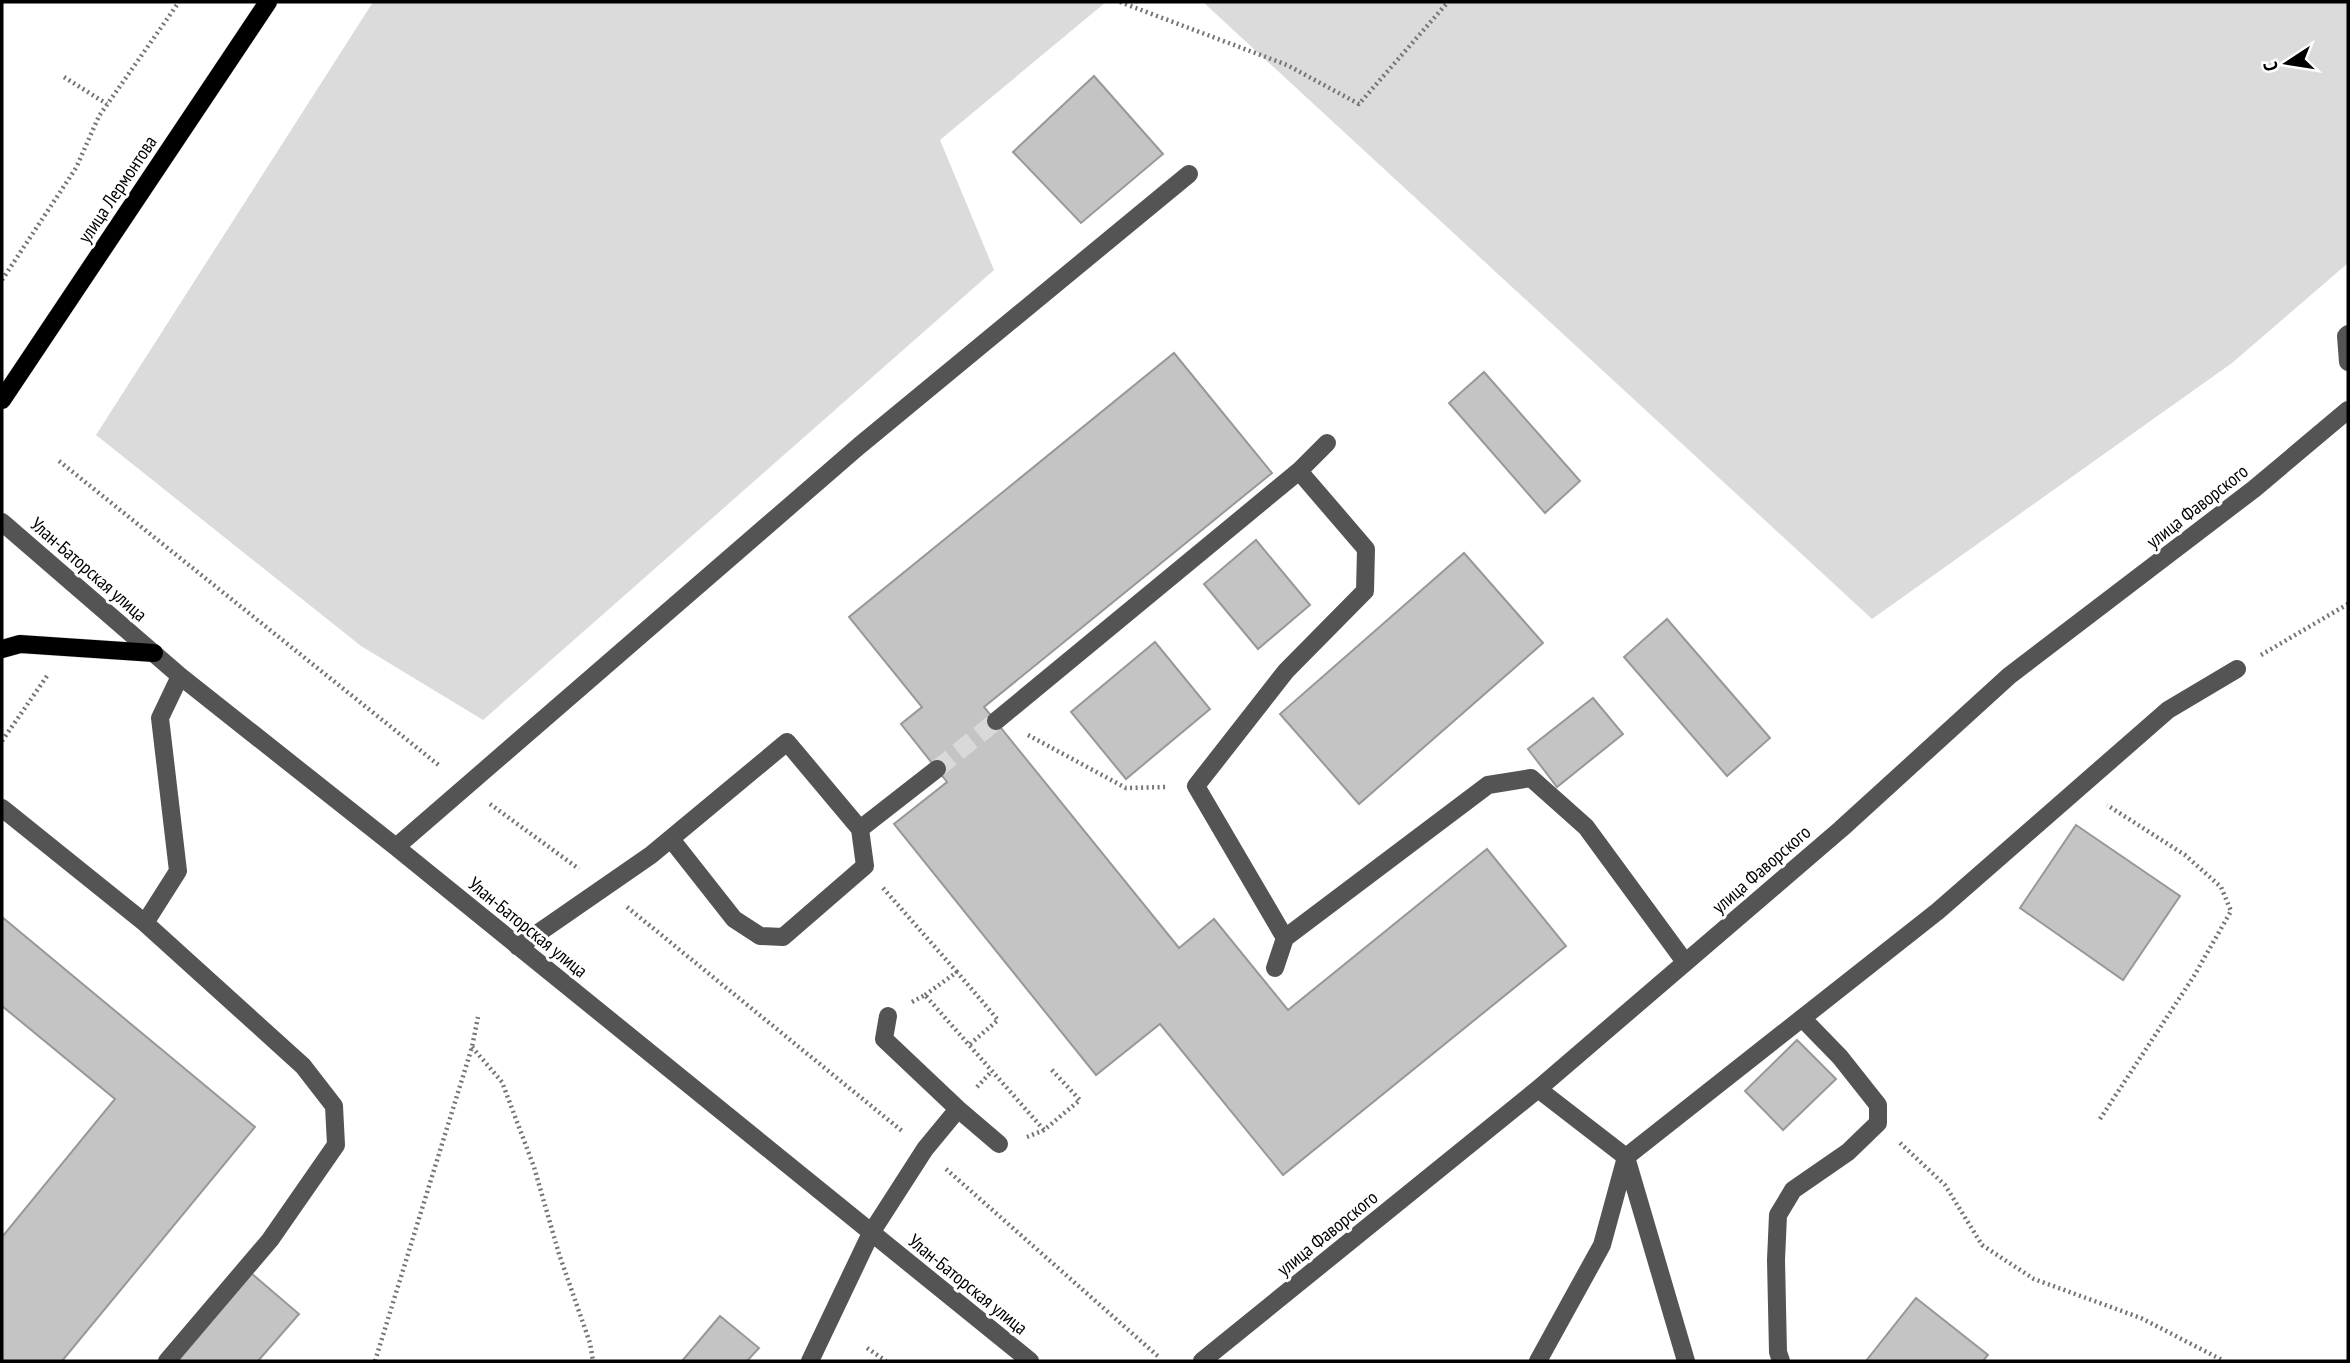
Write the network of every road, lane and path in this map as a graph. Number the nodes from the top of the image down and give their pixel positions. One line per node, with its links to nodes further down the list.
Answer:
1 (179, 2): 6 (path)
2 (268, 2): 11 (main road, улица Лермонтова)
3 (1122, 2): 4 (path)
4 (1448, 2)
5 (64, 77): 6 (path)
6 (107, 104): 8 (path)
7 (1189, 174): 30 (street)
8 (2, 280)
9 (2348, 334): 10 (street)
10 (2348, 362)
11 (2, 400)
12 (2348, 410): 35 (street, улица Фаворского)
13 (1327, 443): 14 (street)
14 (1299, 471): 22 (street); 25 (street)
15 (2, 522): 18 (street, Улан-Баторская улица)
16 (2348, 604): 20 (path)
17 (2, 649): 18 (main road)
18 (154, 653): 21 (street, Улан-Баторская улица)
19 (53, 667): 23 (path)
20 (2237, 668): 26 (street)
21 (180, 676): 30 (street, Улан-Баторская улица); 32 (street)
22 (1000, 718): 25 (path)
23 (2, 741)
24 (937, 769): 28 (street)
25 (1196, 786): 33 (street)
26 (2080, 788): 41 (street); 47 (path)
27 (2, 808): 32 (street)
28 (860, 830): 29 (street); 29 (street)
29 (671, 839): 34 (street)
30 (396, 847): 34 (street, Улан-Баторская улица)
31 (879, 883): 37 (path)
32 (145, 923): 54 (street)
33 (1285, 938): 35 (street); 36 (street)
34 (518, 947): 52 (street, Улан-Баторская улица)
35 (1685, 962): 45 (street, улица Фаворского)
36 (1275, 968)
37 (957, 972): 38 (path); 42 (path)
38 (925, 995): 39 (path); 42 (path)
39 (888, 1016): 46 (street)
40 (478, 1017): 43 (path)
41 (1802, 1018): 48 (street); 51 (street)
42 (970, 1045): 49 (path)
43 (472, 1047): 55 (path); 56 (path)
44 (1050, 1068): 49 (path)
45 (1538, 1089): 51 (street); 60 (street, улица Фаворского)
46 (958, 1108): 50 (street); 52 (street)
47 (2100, 1119)
48 (1878, 1124): 63 (street); 64 (path)
49 (1044, 1130): 50 (path)
50 (999, 1144)
51 (1626, 1157): 61 (street); 62 (street)
52 (871, 1233): 57 (street); 59 (street, Улан-Баторская улица)
53 (867, 1348): 58 (path)
54 (167, 1361)
55 (375, 1361)
56 (593, 1361)
57 (810, 1361)
58 (886, 1361)
59 (1030, 1361)
60 (1202, 1361)
61 (1538, 1361)
62 (1686, 1361)
63 (1781, 1361)
64 (2224, 1361)

